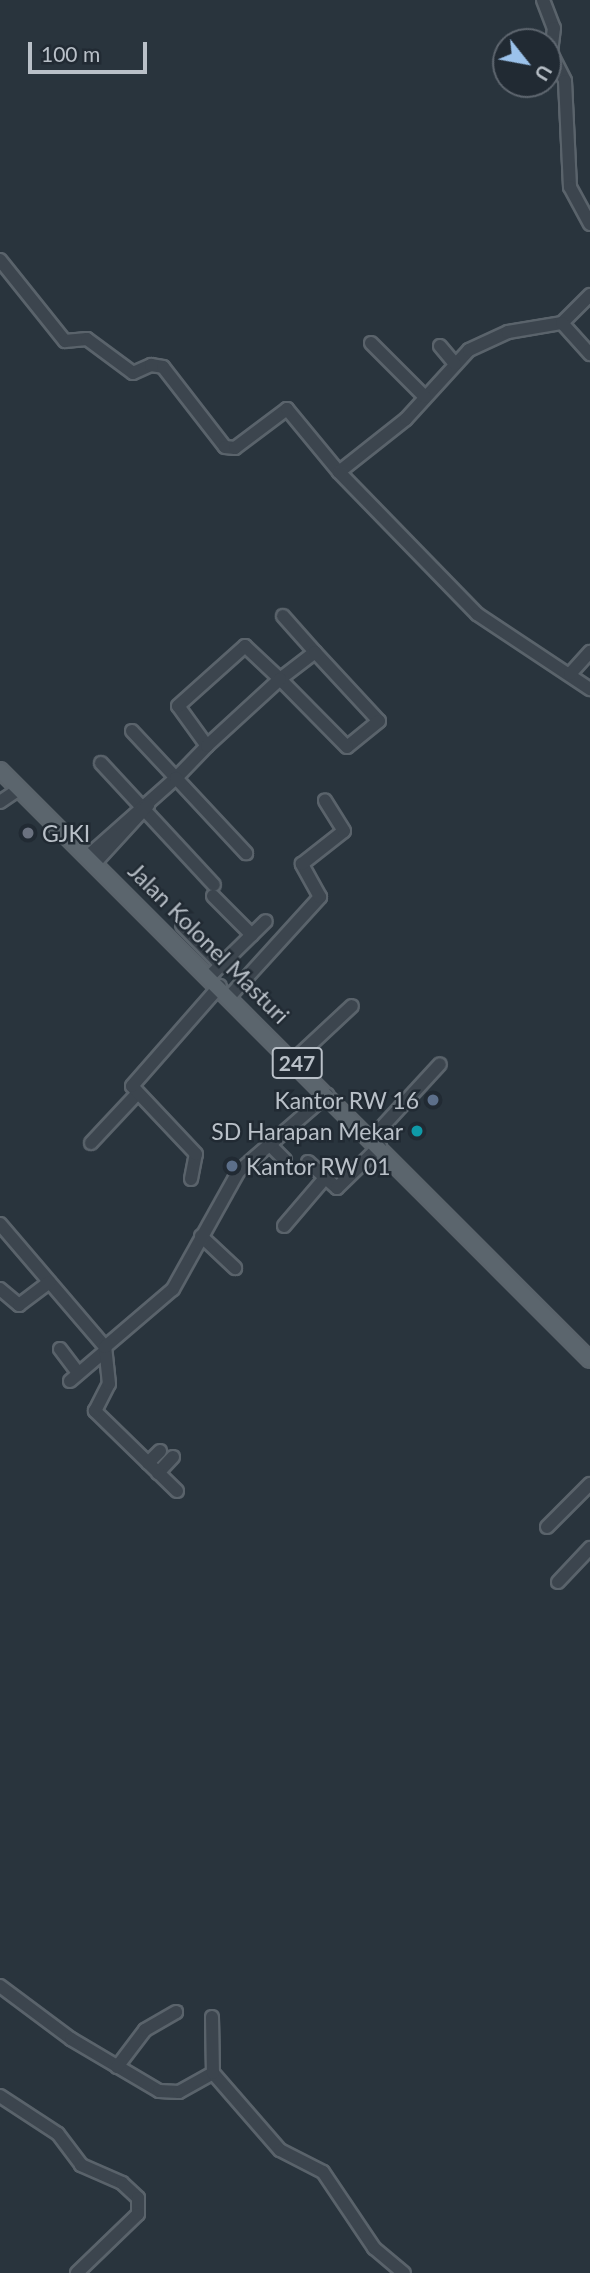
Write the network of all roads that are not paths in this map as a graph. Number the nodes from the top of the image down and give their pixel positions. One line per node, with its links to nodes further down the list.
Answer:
1 (543, 0): 2 (street)
2 (590, 224)
3 (0, 260): 11 (street)
4 (590, 295): 5 (street)
5 (562, 323): 8 (street); 9 (street)
6 (371, 343): 10 (street)
7 (440, 346): 9 (street)
8 (590, 354)
9 (455, 364): 10 (street)
10 (425, 397): 11 (street)
11 (339, 472): 15 (street)
12 (283, 616): 13 (street)
13 (316, 652): 16 (street); 16 (street)
14 (590, 652): 15 (street)
15 (570, 674): 17 (street)
16 (280, 679): 19 (street); 19 (street)
17 (590, 690)
18 (132, 731): 22 (street)
19 (207, 746): 22 (street)
20 (101, 763): 26 (street)
21 (0, 770): 23 (main road, Jalan Kolonel Masturi / 247)
22 (176, 778): 26 (street); 27 (street)
23 (19, 789): 25 (street); 28 (main road, Jalan Kolonel Masturi / 247)
24 (325, 801): 33 (street)
25 (0, 802)
26 (145, 808): 28 (street); 31 (street)
27 (246, 853)
28 (92, 859): 33 (main road, Jalan Kolonel Masturi / 247)
29 (266, 921): 31 (street)
30 (182, 925): 32 (street)
31 (251, 935): 32 (street)
32 (218, 962): 33 (street)
33 (216, 982): 35 (main road, Jalan Kolonel Masturi / 247); 38 (street)
34 (352, 1006): 35 (street)
35 (294, 1060): 37 (main road, Jalan Kolonel Masturi / 247)
36 (440, 1064): 39 (street)
37 (327, 1095): 39 (main road, Jalan Kolonel Masturi / 247); 41 (street)
38 (135, 1096): 40 (street); 45 (street)
39 (376, 1142): 44 (street); 54 (main road, Jalan Kolonel Masturi / 247)
40 (91, 1143)
41 (271, 1146): 42 (street); 48 (street)
42 (285, 1160)
43 (308, 1162): 44 (street)
44 (325, 1178): 46 (street)
45 (191, 1179)
46 (284, 1226)
47 (3, 1233): 50 (street)
48 (201, 1236): 49 (street); 53 (street)
49 (235, 1268)
50 (49, 1282): 51 (street); 53 (street)
51 (0, 1289)
52 (60, 1349): 53 (street)
53 (105, 1350): 57 (street)
54 (590, 1360)
55 (160, 1451): 57 (street)
56 (173, 1457): 58 (street)
57 (148, 1463): 58 (street)
58 (158, 1473): 60 (street)
59 (590, 1485): 61 (street)
60 (177, 1491)
61 (547, 1527)
62 (590, 1548): 63 (street)
63 (558, 1581)
64 (0, 1986): 67 (street)
65 (176, 2012): 67 (street)
66 (212, 2017): 68 (street)
67 (117, 2067): 68 (street)
68 (212, 2073): 71 (street)
69 (0, 2096): 70 (street)
70 (77, 2273)
71 (404, 2273)

